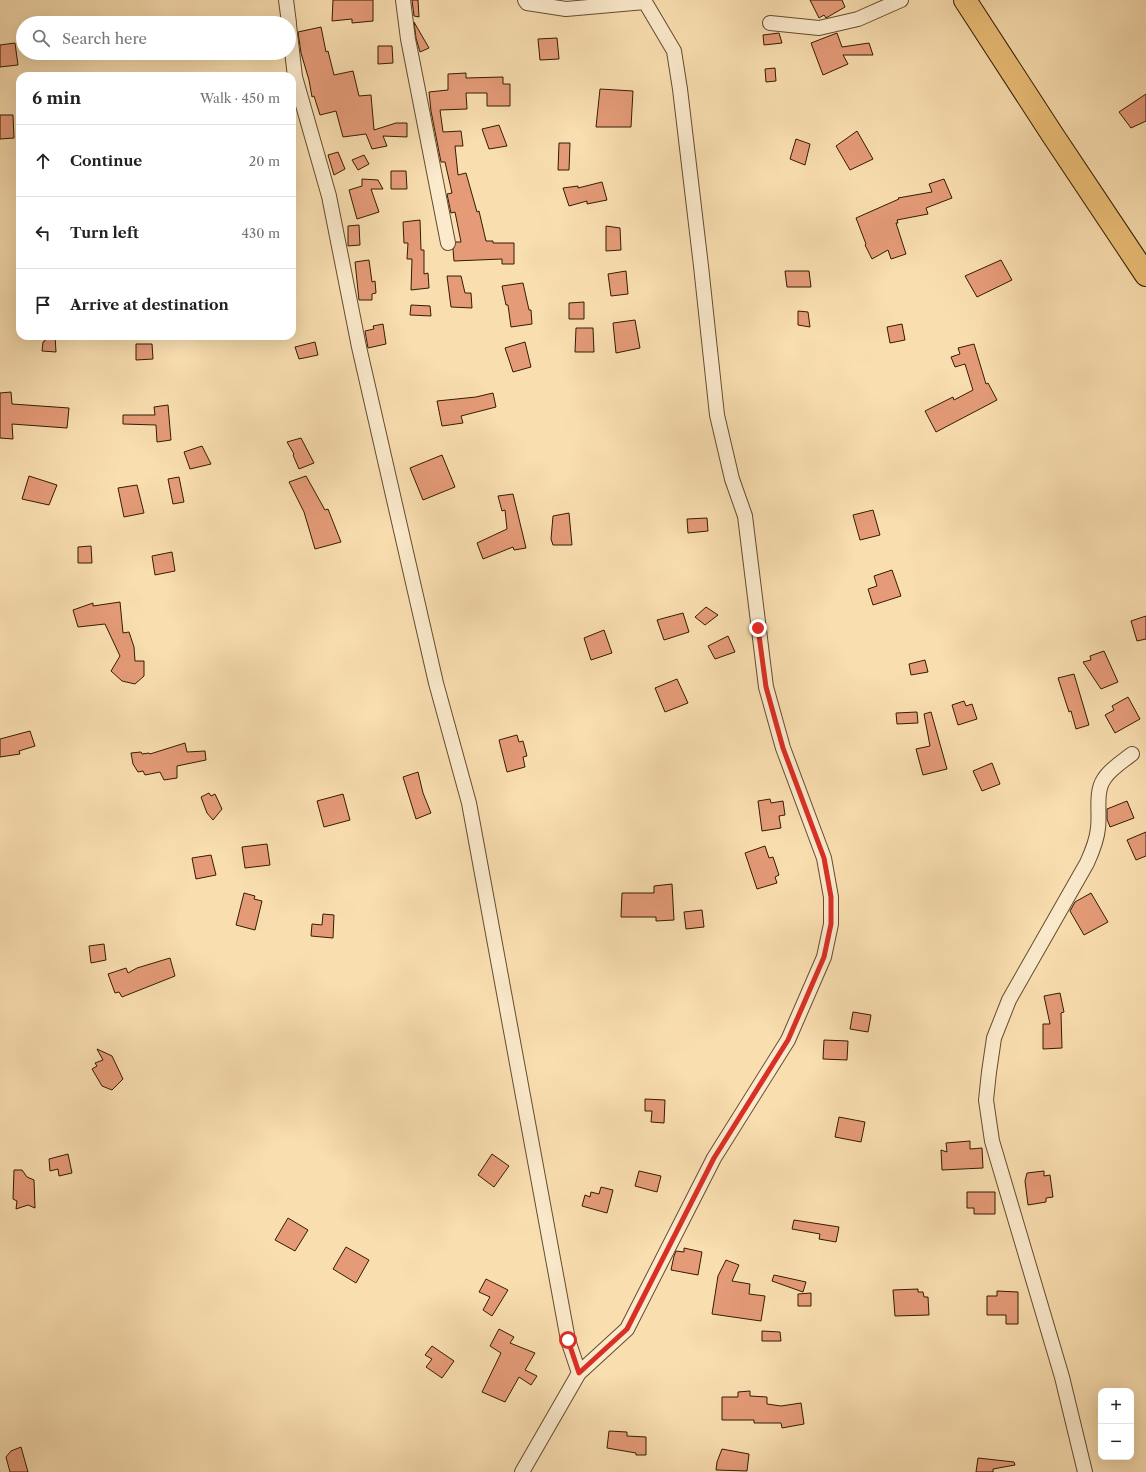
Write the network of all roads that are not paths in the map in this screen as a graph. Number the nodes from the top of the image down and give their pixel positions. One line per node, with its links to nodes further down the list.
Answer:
1 (286, 0): 7 (street)
2 (403, 0): 12 (street)
3 (525, 0): 6 (street)
4 (901, 0): 8 (street)
5 (965, 0): 13 (highway)
6 (645, 1): 15 (street)
7 (288, 16)
8 (770, 23)
9 (293, 60): 10 (street)
10 (294, 72)
11 (296, 80): 15 (street)
12 (448, 243)
13 (1146, 275)
14 (1132, 754): 17 (street)
15 (579, 1373): 16 (street)
16 (522, 1472)
17 (1084, 1472)

